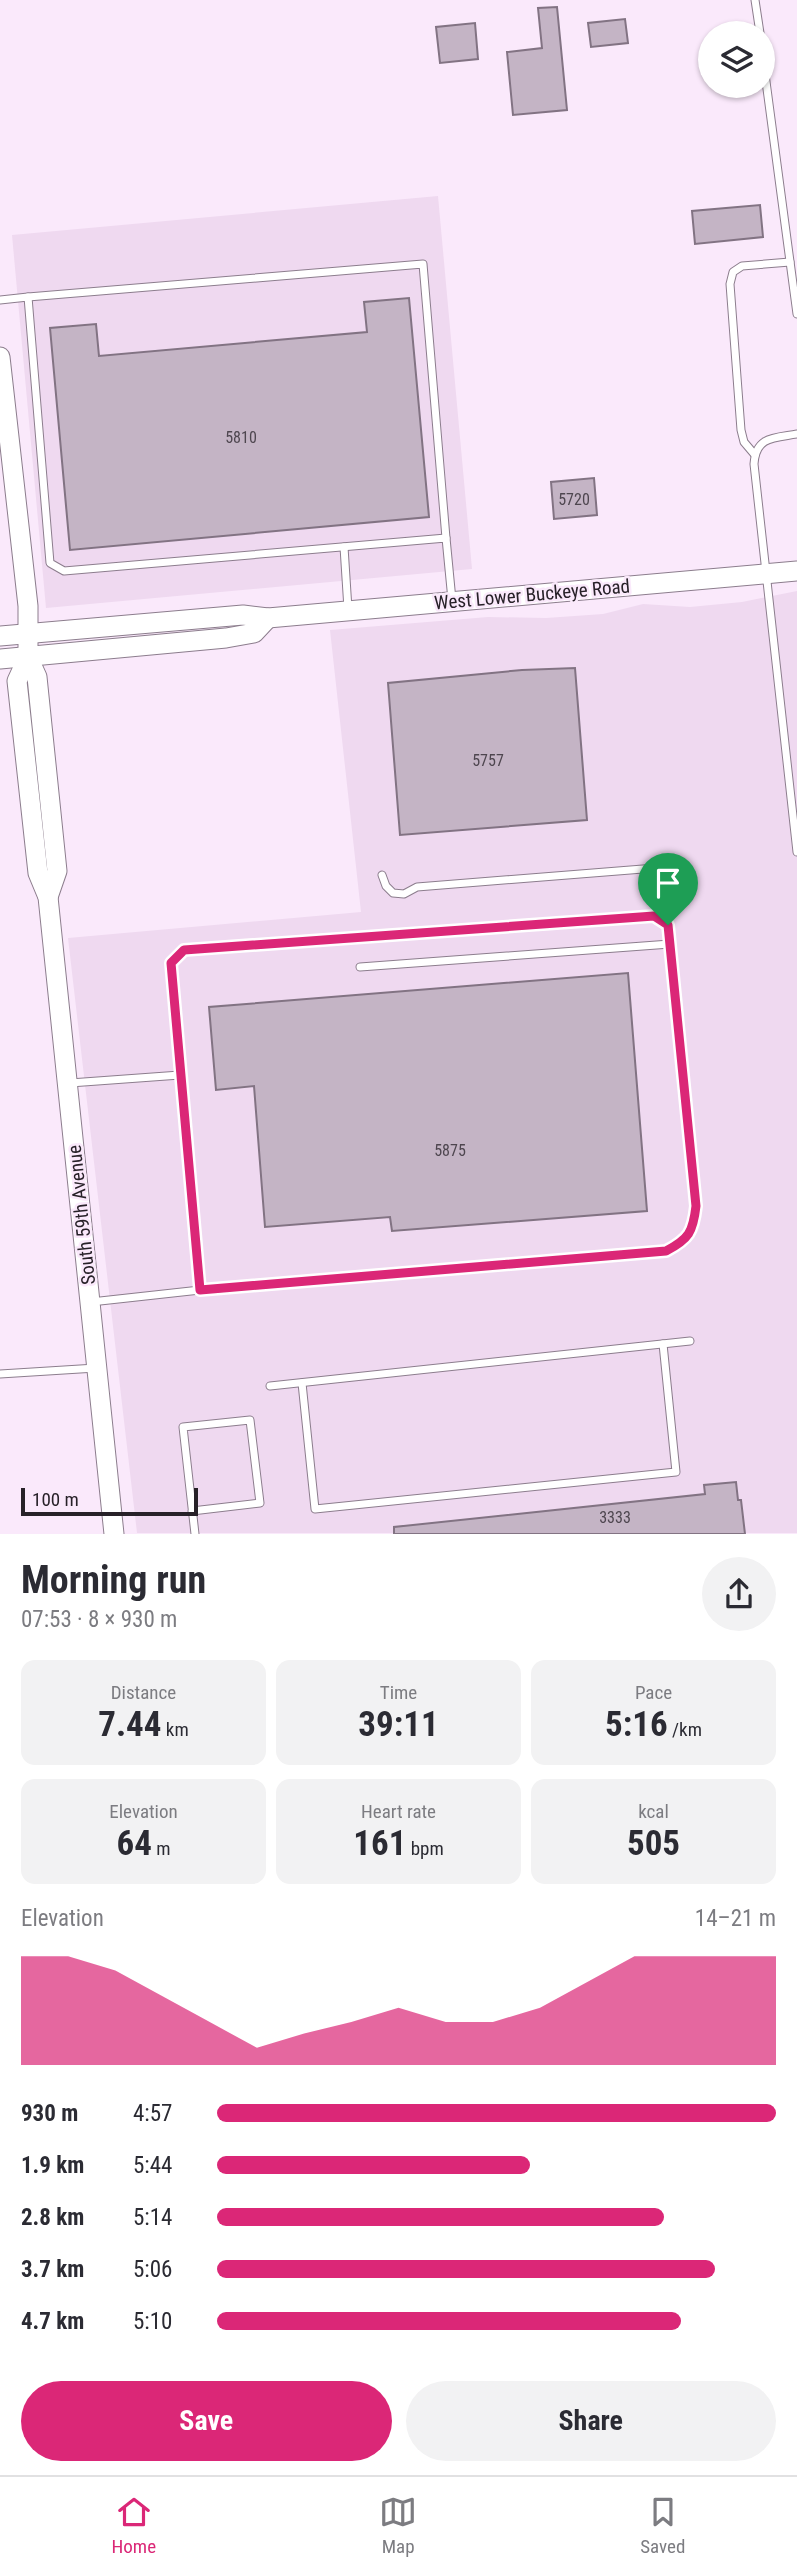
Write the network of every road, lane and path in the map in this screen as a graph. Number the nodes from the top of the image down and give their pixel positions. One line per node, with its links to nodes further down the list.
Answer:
1 (755, 0): 2 (lane)
2 (758, 21)
3 (768, 98): 4 (lane)
4 (790, 262): 7 (lane); 10 (lane)
5 (28, 297): 6 (lane); 11 (lane); 12 (lane)
6 (0, 300)
7 (797, 314)
8 (0, 357): 18 (main road, South 59th Avenue)
9 (797, 434): 10 (lane)
10 (755, 455): 14 (lane)
11 (446, 538): 12 (lane); 15 (lane)
12 (344, 547): 16 (lane)
13 (797, 571): 14 (main road, West Lower Buckeye Road)
14 (767, 574): 15 (main road, West Lower Buckeye Road); 22 (lane)
15 (452, 601): 16 (main road, West Lower Buckeye Road)
16 (348, 610): 17 (main road, West Lower Buckeye Road)
17 (268, 618): 18 (main road, West Lower Buckeye Road); 20 (main road, West Lower Buckeye Road)
18 (28, 634): 19 (main road, West Lower Buckeye Road); 20 (main road, South 59th Avenue)
19 (0, 636)
20 (28, 657): 21 (main road, West Lower Buckeye Road); 28 (main road, South 59th Avenue)
21 (0, 659)
22 (797, 852)
23 (668, 867): 24 (lane)
24 (382, 875)
25 (670, 944): 26 (lane); 27 (lane); 29 (lane)
26 (360, 967)
27 (180, 1074): 28 (lane); 29 (lane)
28 (66, 1084): 30 (main road, South 59th Avenue)
29 (200, 1290): 30 (lane)
30 (90, 1302): 33 (main road, South 59th Avenue)
31 (690, 1341): 32 (lane)
32 (663, 1344): 35 (lane); 35 (lane)
33 (97, 1368): 34 (lane); 38 (main road, South 59th Avenue)
34 (0, 1374)
35 (302, 1383): 36 (lane)
36 (270, 1386)
37 (192, 1511): 37 (lane); 39 (lane)
38 (114, 1534)
39 (195, 1534)

